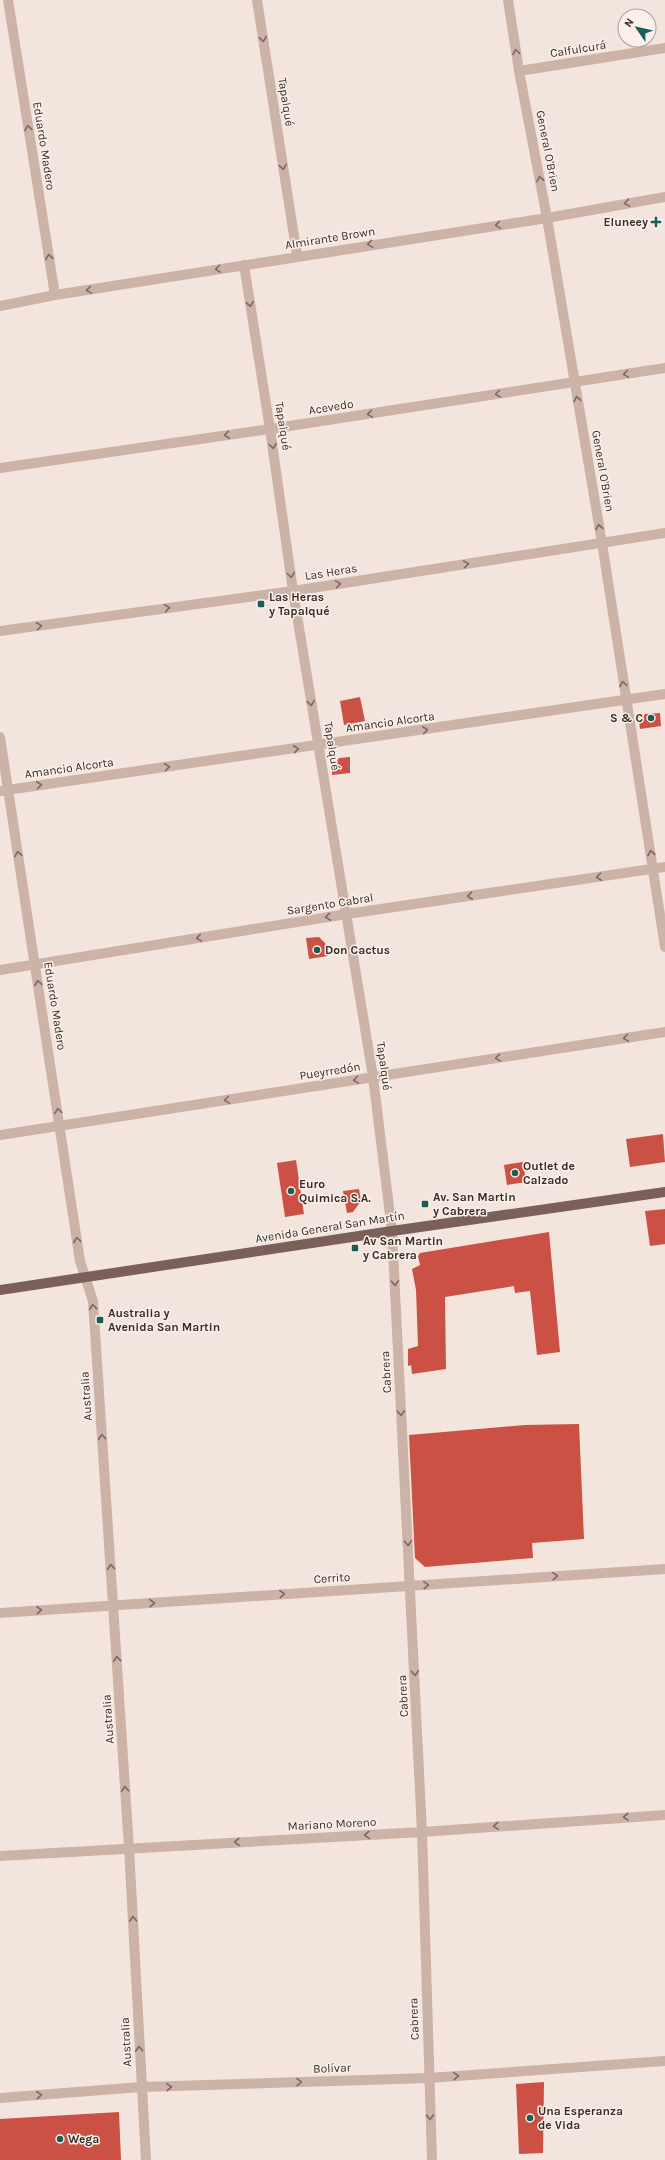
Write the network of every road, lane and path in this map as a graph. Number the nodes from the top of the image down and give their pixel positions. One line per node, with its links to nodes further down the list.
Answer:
1 (8, 0): 2 (street); 5 (street); 12 (street, Eduardo Madero, one-way to 1)
2 (11, 0)
3 (257, 0): 10 (street, Tapalqué, one-way to 10)
4 (508, 0): 7 (street, General O'Brien, one-way to 4)
5 (0, 2)
6 (665, 48): 7 (street, Calfulcurá)
7 (519, 71): 9 (street, General O'Brien, one-way to 7)
8 (665, 196): 9 (street, Almirante Brown, one-way to 9)
9 (547, 218): 10 (street, Almirante Brown, one-way to 10); 15 (street, General O'Brien)
10 (297, 256): 11 (street, Almirante Brown)
11 (244, 265): 12 (street, Almirante Brown, one-way to 12); 16 (street, Tapalqué, one-way to 16)
12 (55, 295): 13 (street, Almirante Brown)
13 (0, 306)
14 (665, 368): 15 (street, Acevedo, one-way to 15)
15 (575, 383): 16 (street, Acevedo, one-way to 16); 19 (street, General O'Brien, one-way to 15)
16 (270, 429): 17 (street, Acevedo, one-way to 17); 20 (street, Tapalqué, one-way to 20)
17 (0, 468)
18 (665, 533): 19 (street, Las Heras)
19 (602, 543): 20 (street, Las Heras, one-way to 19); 23 (street, General O'Brien, one-way to 19)
20 (293, 591): 21 (street, Las Heras, one-way to 20); 25 (street, Tapalqué, one-way to 25)
21 (0, 631)
22 (665, 694): 23 (street, Amancio Alcorta)
23 (625, 700): 25 (street, Amancio Alcorta, one-way to 23); 28 (street, General O'Brien, one-way to 23)
24 (0, 737): 26 (street, Eduardo Madero)
25 (318, 746): 26 (street, Amancio Alcorta, one-way to 25); 29 (street, Tapalqué)
26 (4, 790): 31 (street, Eduardo Madero, one-way to 26)
27 (665, 867): 28 (street, Sargento Cabral)
28 (654, 868): 29 (street, Sargento Cabral, one-way to 29); 30 (street, General O'Brien)
29 (347, 914): 31 (street, Sargento Cabral, one-way to 31); 34 (street, Tapalqué)
30 (665, 947)
31 (35, 965): 32 (street, Sargento Cabral); 35 (street, Eduardo Madero, one-way to 31)
32 (0, 970)
33 (665, 1032): 34 (street, Pueyrredón, one-way to 34)
34 (373, 1077): 35 (street, Pueyrredón, one-way to 35); 38 (street, Tapalqué)
35 (60, 1127): 36 (street, Pueyrredón); 39 (street, Eduardo Madero, one-way to 35)
36 (0, 1135)
37 (665, 1192): 38 (main road, Avenida General San Martín)
38 (392, 1231): 39 (main road, Avenida General San Martín); 42 (street, Cabrera, one-way to 42)
39 (86, 1278): 40 (main road, Avenida General San Martín); 43 (street, Australia, one-way to 39)
40 (0, 1290)
41 (665, 1569): 42 (street, Cerrito, one-way to 41)
42 (410, 1586): 43 (street, Cerrito, one-way to 42); 46 (street, Cabrera, one-way to 46)
43 (114, 1606): 44 (street, Cerrito, one-way to 43); 47 (street, Australia, one-way to 43)
44 (0, 1612)
45 (665, 1815): 46 (street, Mariano Moreno, one-way to 46)
46 (422, 1832): 47 (street, Mariano Moreno, one-way to 47); 50 (street, Cabrera)
47 (129, 1848): 48 (street, Mariano Moreno); 51 (street, Australia, one-way to 47)
48 (0, 1856)
49 (665, 2061): 50 (street, Bolívar, one-way to 49)
50 (429, 2078): 51 (street, Bolívar, one-way to 50); 54 (street, Cabrera, one-way to 54)
51 (142, 2088): 52 (street, Bolívar, one-way to 51); 53 (street, Australia)
52 (0, 2098)
53 (146, 2160)
54 (432, 2160)

